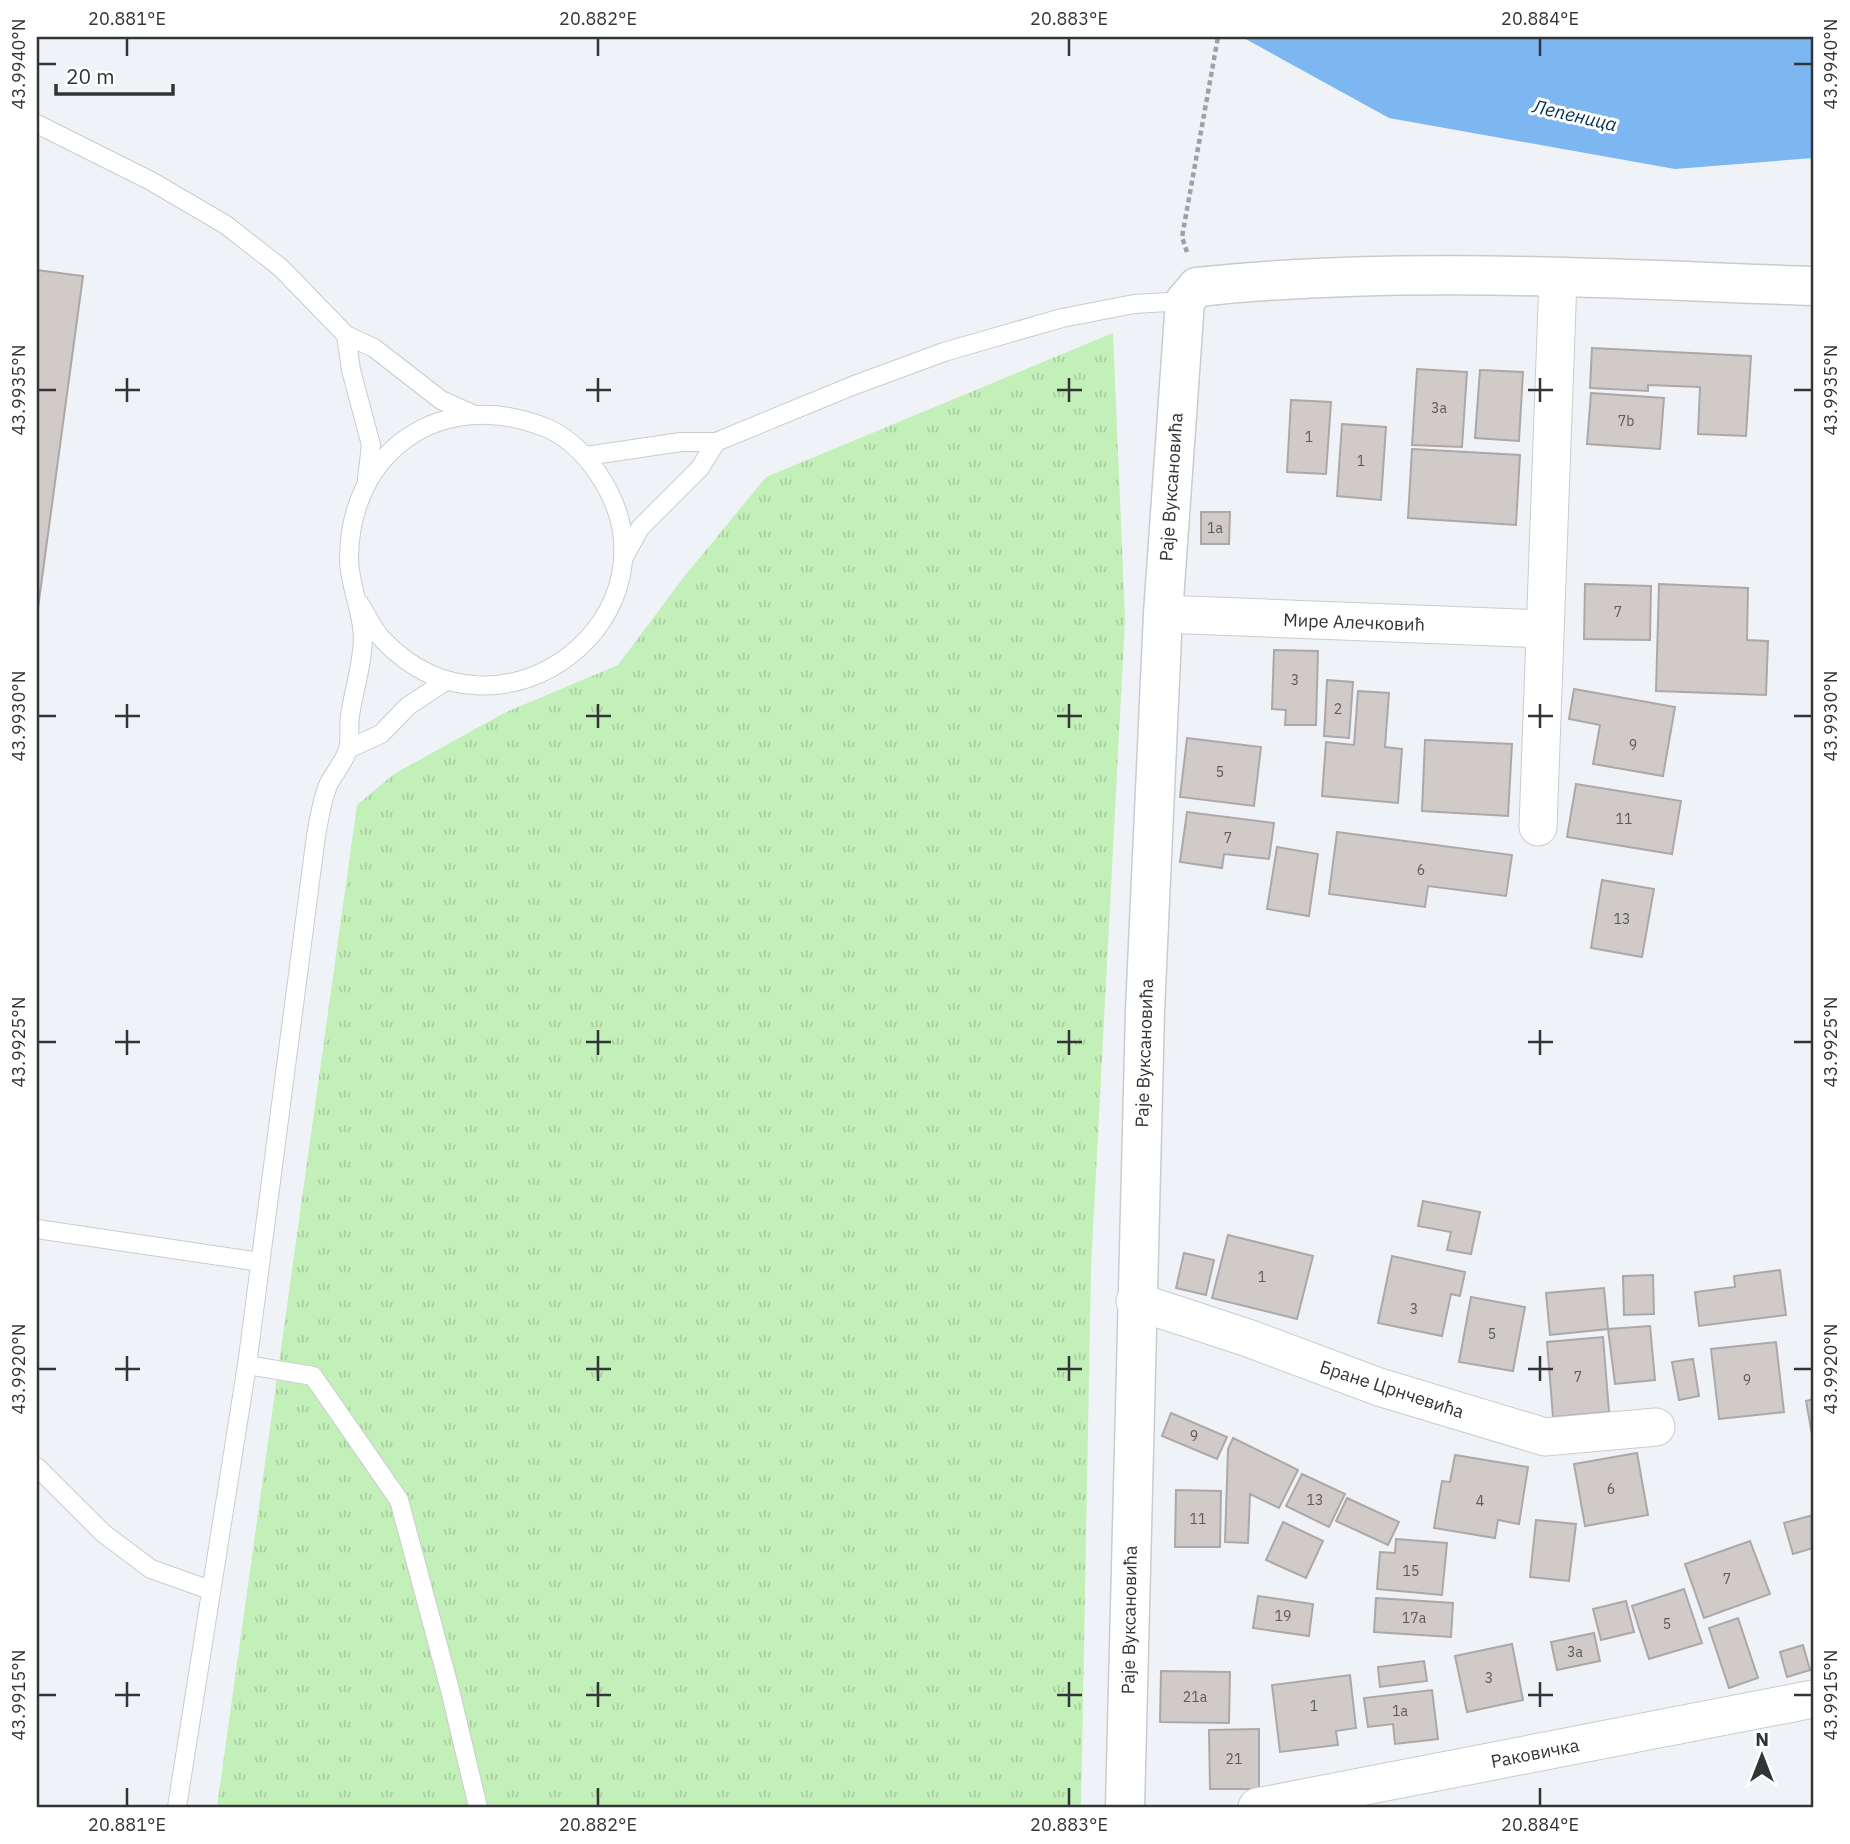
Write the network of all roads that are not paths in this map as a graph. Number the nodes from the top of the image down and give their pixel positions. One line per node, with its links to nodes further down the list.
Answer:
1 (37, 124): 5 (lane)
2 (1558, 278): 3 (street); 4 (street); 13 (street)
3 (1813, 286)
4 (1191, 294): 7 (lane); 12 (street, Раје Вуксановића)
5 (346, 335): 6 (lane); 9 (lane)
6 (470, 414): 8 (lane); 9 (lane)
7 (716, 442): 8 (lane); 10 (lane)
8 (586, 456): 10 (lane)
9 (367, 481): 11 (lane)
10 (623, 559): 14 (lane)
11 (359, 603): 14 (lane); 15 (lane)
12 (1163, 614): 13 (street, Мире Алечковић); 19 (street, Раје Вуксановића)
13 (1545, 629): 16 (street)
14 (446, 681): 15 (lane)
15 (348, 749): 18 (lane)
16 (1538, 827)
17 (37, 1229): 18 (lane)
18 (260, 1262): 20 (lane)
19 (1135, 1301): 21 (street, Бране Црнчевића); 27 (street, Раје Вуксановића)
20 (247, 1365): 23 (lane); 26 (lane)
21 (1656, 1427)
22 (37, 1467): 23 (lane)
23 (210, 1590): 25 (lane)
24 (1813, 1699): 28 (street, Раковичка)
25 (177, 1807)
26 (478, 1807)
27 (1125, 1807)
28 (1257, 1807)

